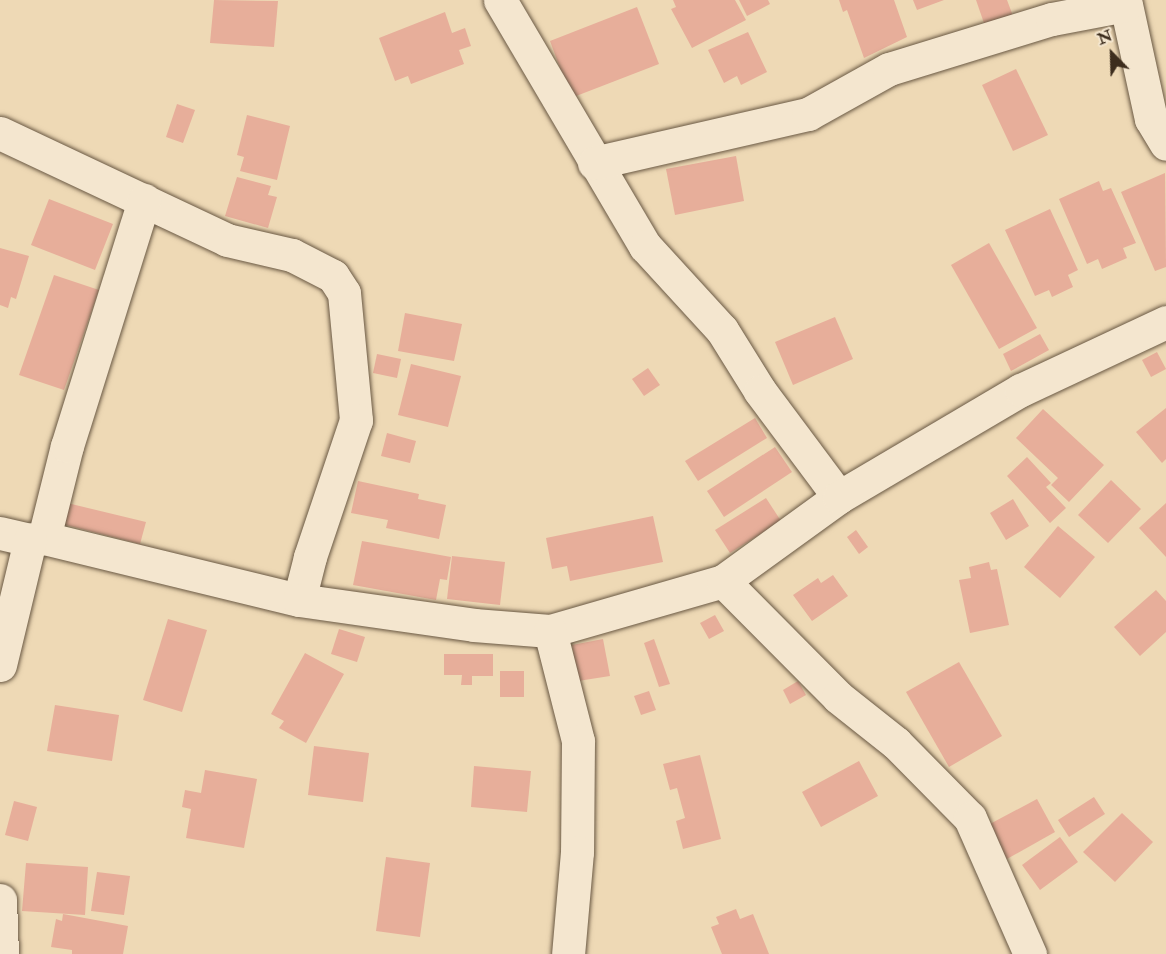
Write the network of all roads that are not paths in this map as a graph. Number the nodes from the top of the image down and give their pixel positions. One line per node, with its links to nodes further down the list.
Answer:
1 (500, 0): 5 (street)
2 (1126, 3): 4 (street); 5 (street)
3 (0, 133): 6 (street)
4 (1166, 144)
5 (594, 163): 8 (street)
6 (144, 200): 9 (street); 11 (street)
7 (1166, 322): 8 (street)
8 (839, 497): 10 (street)
9 (25, 537): 11 (street); 13 (street)
10 (723, 581): 12 (street); 17 (street)
11 (299, 600): 12 (street)
12 (550, 631): 16 (street)
13 (0, 665)
14 (0, 900): 15 (street)
15 (2, 954)
16 (568, 954)
17 (1030, 954)

